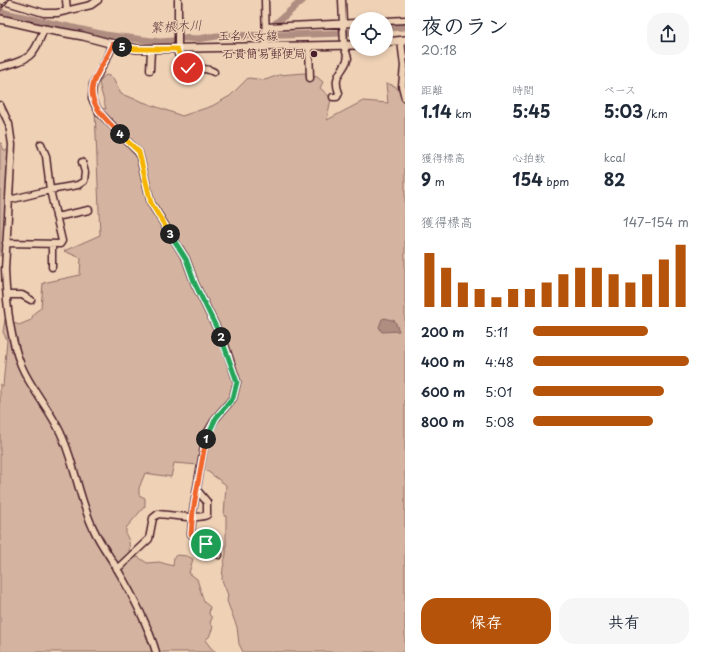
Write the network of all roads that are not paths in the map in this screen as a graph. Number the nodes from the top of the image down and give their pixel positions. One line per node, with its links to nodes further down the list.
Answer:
1 (0, 0): 7 (street)
2 (66, 0): 7 (street)
3 (98, 0): 7 (street)
4 (178, 0): 22 (street)
5 (265, 0): 13 (street)
6 (342, 0): 11 (street)
7 (67, 11)
8 (0, 19): 14 (main road, 玉名八女線)
9 (405, 20): 10 (street)
10 (393, 21)
11 (343, 24): 12 (street); 13 (street); 16 (street)
12 (349, 24)
13 (266, 27): 20 (street)
14 (44, 29): 19 (main road, 玉名八女線); 24 (street)
15 (403, 41): 17 (main road); 29 (street)
16 (344, 42): 18 (main road, 玉名八女線); 21 (main road, 玉名八女線); 28 (street)
17 (393, 42)
18 (349, 43)
19 (113, 44): 23 (main road, 玉名八女線); 42 (street)
20 (266, 46): 21 (main road, 玉名八女線); 22 (main road, 玉名八女線)
21 (309, 46): 27 (street)
22 (178, 47): 23 (main road, 玉名八女線); 26 (street)
23 (151, 50): 25 (street)
24 (0, 67)
25 (150, 70)
26 (214, 72)
27 (310, 78)
28 (333, 97)
29 (405, 98)
30 (0, 105): 34 (street)
31 (41, 144): 33 (street)
32 (82, 162): 33 (street)
33 (50, 190): 34 (street); 36 (street)
34 (9, 200): 37 (street)
35 (89, 210): 36 (street)
36 (56, 217): 38 (street)
37 (6, 243): 38 (street); 40 (street)
38 (52, 244): 39 (street)
39 (52, 267)
40 (7, 295): 41 (street); 45 (street)
41 (31, 300)
42 (196, 490): 43 (street); 43 (street)
43 (192, 518): 44 (street); 45 (street)
44 (219, 555)
45 (117, 569): 46 (street)
46 (156, 652)

